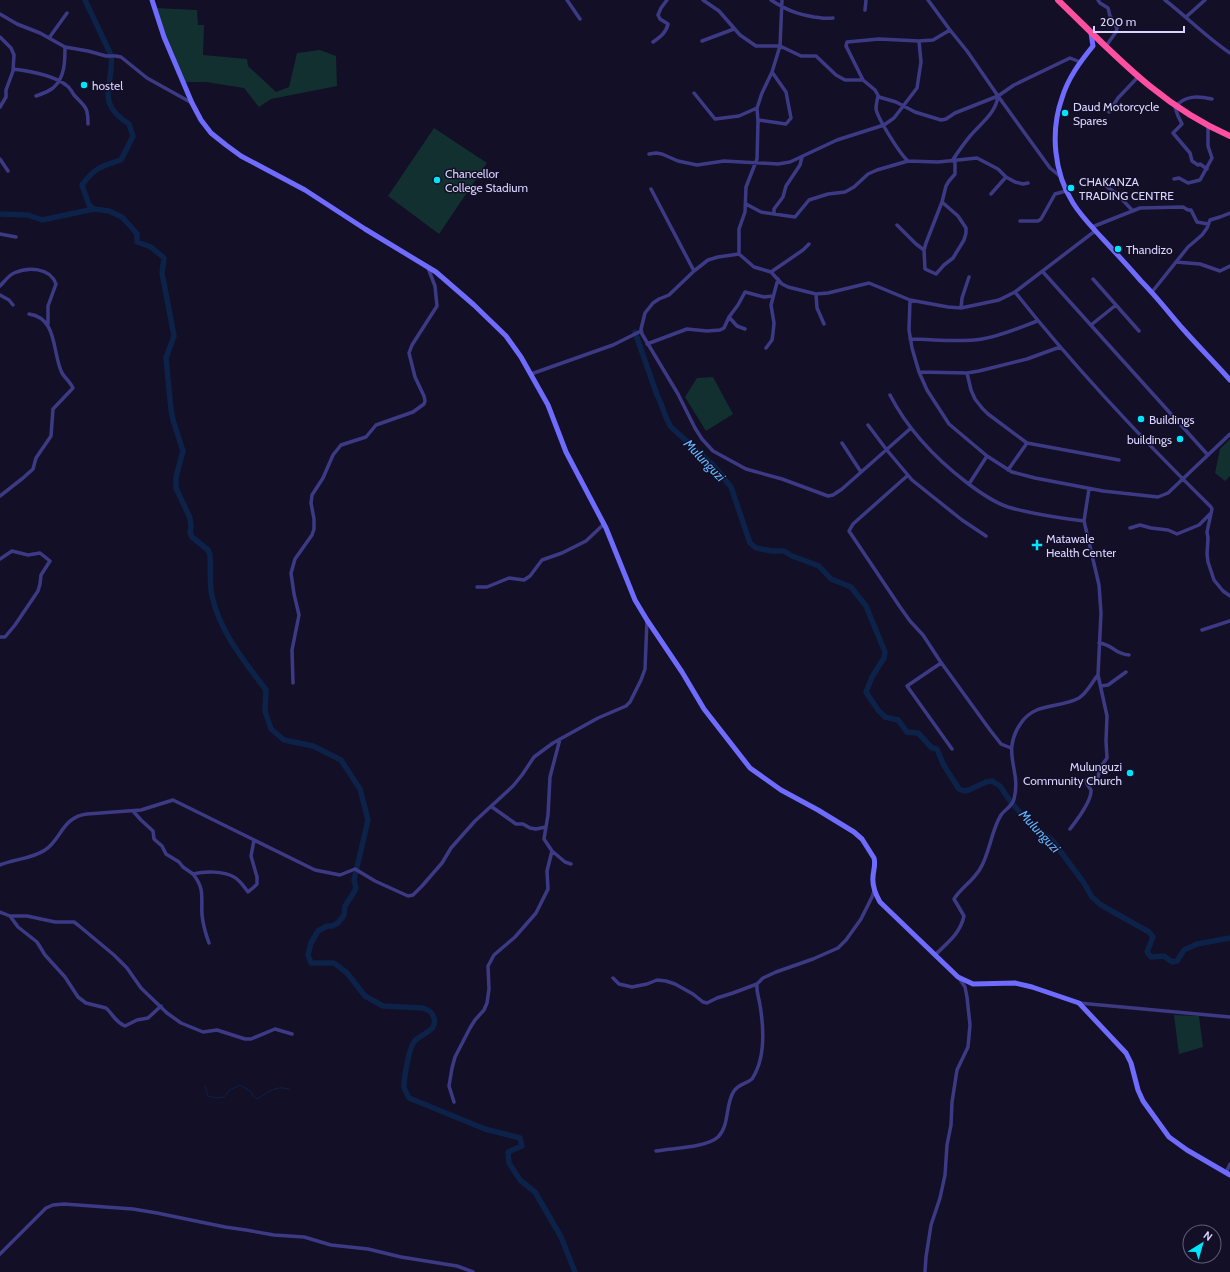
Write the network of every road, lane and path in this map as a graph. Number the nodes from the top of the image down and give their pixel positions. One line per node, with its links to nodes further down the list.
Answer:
1 (152, 0): 44 (street)
2 (567, 0): 19 (street)
3 (667, 0): 27 (street)
4 (703, 0): 20 (street)
5 (771, 0): 13 (street)
6 (782, 0): 13 (street)
7 (866, 0): 14 (street)
8 (928, 0): 21 (street)
9 (1058, 0): 22 (highway)
10 (1098, 0): 30 (street)
11 (1165, 0): 17 (street)
12 (1205, 0): 17 (street)
13 (782, 7): 18 (street); 28 (street)
14 (865, 10)
15 (67, 13): 24 (street)
16 (0, 14): 24 (street)
17 (1186, 17): 32 (street)
18 (833, 18)
19 (580, 19)
20 (734, 29): 25 (street); 28 (street)
21 (950, 30): 26 (street); 42 (street)
22 (1091, 33): 29 (street); 30 (highway)
23 (0, 37): 34 (street)
24 (49, 38): 31 (street)
25 (702, 41)
26 (919, 41): 37 (street); 45 (street)
27 (653, 42)
28 (780, 46): 35 (street); 37 (street)
29 (1093, 46): 30 (street); 33 (street)
30 (1106, 46): 36 (highway)
31 (65, 47): 38 (street); 44 (street)
32 (1230, 53)
33 (1080, 62): 42 (street); 64 (street)
34 (13, 69): 38 (street); 47 (street)
35 (772, 72): 48 (street); 50 (street)
36 (1138, 77): 46 (highway); 49 (street)
37 (863, 80): 41 (street)
38 (58, 81): 40 (street); 51 (street)
39 (694, 93): 48 (street)
40 (36, 96)
41 (878, 96): 45 (street); 52 (street)
42 (998, 96): 45 (street); 59 (street); 64 (street)
43 (1212, 99): 46 (street)
44 (192, 103): 87 (street)
45 (905, 106): 52 (street)
46 (1175, 106): 53 (highway); 61 (street)
47 (0, 107)
48 (757, 108): 50 (street)
49 (1109, 112)
50 (758, 120): 60 (street)
51 (88, 124)
52 (884, 125): 56 (street); 58 (street)
53 (1208, 126): 54 (highway); 61 (street)
54 (1230, 136)
55 (649, 154): 60 (street)
56 (802, 157): 60 (street); 75 (street)
57 (0, 159): 62 (street)
58 (908, 161): 59 (street); 75 (street)
59 (953, 161): 63 (street); 71 (street)
60 (756, 162): 72 (street)
61 (1207, 169): 65 (street)
62 (8, 171)
63 (1006, 177): 66 (street); 70 (street)
64 (1061, 177): 69 (street)
65 (1174, 179)
66 (1028, 183)
67 (1108, 187): 73 (street)
68 (651, 189): 88 (street)
69 (1066, 191): 76 (street); 79 (street)
70 (991, 194)
71 (942, 202): 83 (street); 83 (street)
72 (746, 204): 75 (street); 84 (street)
73 (1133, 211): 77 (street); 79 (street)
74 (1230, 213): 77 (street)
75 (774, 214)
76 (1020, 221)
77 (1208, 224): 85 (street)
78 (896, 225): 83 (street)
79 (1094, 229): 90 (street); 96 (street)
80 (0, 234): 81 (street)
81 (16, 237)
82 (809, 244): 89 (street)
83 (924, 250)
84 (739, 254): 88 (street); 89 (street)
85 (1176, 262): 86 (street); 96 (street)
86 (1230, 266)
87 (428, 267): 119 (street); 155 (street)
88 (694, 271): 112 (street)
89 (771, 272): 93 (street)
90 (1042, 272): 95 (street); 109 (street)
91 (969, 277): 103 (street)
92 (1093, 279): 102 (street)
93 (778, 280): 97 (street); 99 (street)
94 (0, 286): 108 (street)
95 (1015, 292): 103 (street); 106 (street)
96 (1152, 292): 120 (street)
97 (816, 294): 100 (street); 107 (street)
98 (0, 295): 101 (street)
99 (773, 296): 105 (street); 116 (street)
100 (910, 300): 103 (street); 113 (street)
101 (14, 305)
102 (1116, 305): 109 (street); 111 (street)
103 (961, 308)
104 (29, 314): 108 (street)
105 (729, 317): 110 (street); 114 (street)
106 (1037, 321): 113 (street); 115 (street)
107 (824, 324)
108 (48, 325): 137 (street)
109 (1091, 325): 128 (street)
110 (744, 329)
111 (1139, 330)
112 (641, 331): 114 (street); 119 (street)
113 (910, 339): 117 (street)
114 (647, 344): 132 (street)
115 (1060, 347): 118 (street); 134 (street)
116 (766, 348)
117 (919, 372): 118 (street); 129 (street)
118 (967, 373): 126 (street)
119 (531, 374): 140 (street)
120 (1230, 380)
121 (890, 395): 123 (street)
122 (868, 424): 127 (street)
123 (911, 428): 127 (street); 135 (street)
124 (1230, 434): 128 (street)
125 (842, 443): 132 (street)
126 (1027, 443): 130 (street); 131 (street)
127 (886, 450): 132 (street); 133 (street)
128 (1207, 454): 134 (street)
129 (987, 456): 131 (street); 135 (street)
130 (1119, 460)
131 (1008, 470): 136 (street)
132 (861, 472)
133 (907, 476): 142 (street); 152 (street)
134 (1182, 479): 136 (street); 138 (street)
135 (969, 484): 139 (street)
136 (1088, 489): 139 (street)
137 (0, 496)
138 (1211, 513): 141 (street); 145 (street)
139 (1084, 521): 150 (street)
140 (604, 524): 144 (street); 146 (street)
141 (1130, 528)
142 (986, 536)
143 (0, 559): 149 (street)
144 (477, 587)
145 (1230, 596)
146 (647, 620): 157 (street); 169 (street)
147 (1230, 621): 148 (street)
148 (1202, 630)
149 (0, 637)
150 (1099, 643): 151 (street); 154 (street)
151 (1129, 655)
152 (941, 663): 158 (street); 159 (street)
153 (1126, 672): 156 (street)
154 (1098, 674): 156 (street); 158 (street)
155 (294, 682)
156 (1101, 686): 163 (street)
157 (560, 739): 160 (street); 162 (street)
158 (1011, 748): 173 (street)
159 (952, 750)
160 (492, 807): 162 (street); 164 (street)
161 (133, 811): 164 (street); 167 (street); 168 (street)
162 (546, 828): 165 (street)
163 (1070, 829)
164 (254, 840): 168 (street)
165 (552, 851): 166 (street); 181 (street)
166 (571, 864)
167 (0, 865)
168 (193, 874): 172 (street)
169 (874, 890): 173 (street); 176 (street)
170 (0, 912): 171 (street)
171 (10, 916): 178 (street); 178 (street)
172 (209, 943)
173 (935, 955): 174 (street)
174 (958, 977): 177 (street); 187 (street)
175 (612, 978): 176 (street)
176 (757, 984): 182 (street)
177 (1079, 1003): 179 (street); 184 (street)
178 (160, 1006): 180 (street)
179 (1230, 1017)
180 (292, 1034)
181 (454, 1102)
182 (656, 1151)
183 (1230, 1164): 184 (street)
184 (1228, 1174)
185 (0, 1254): 186 (street)
186 (473, 1272)
187 (925, 1272)

